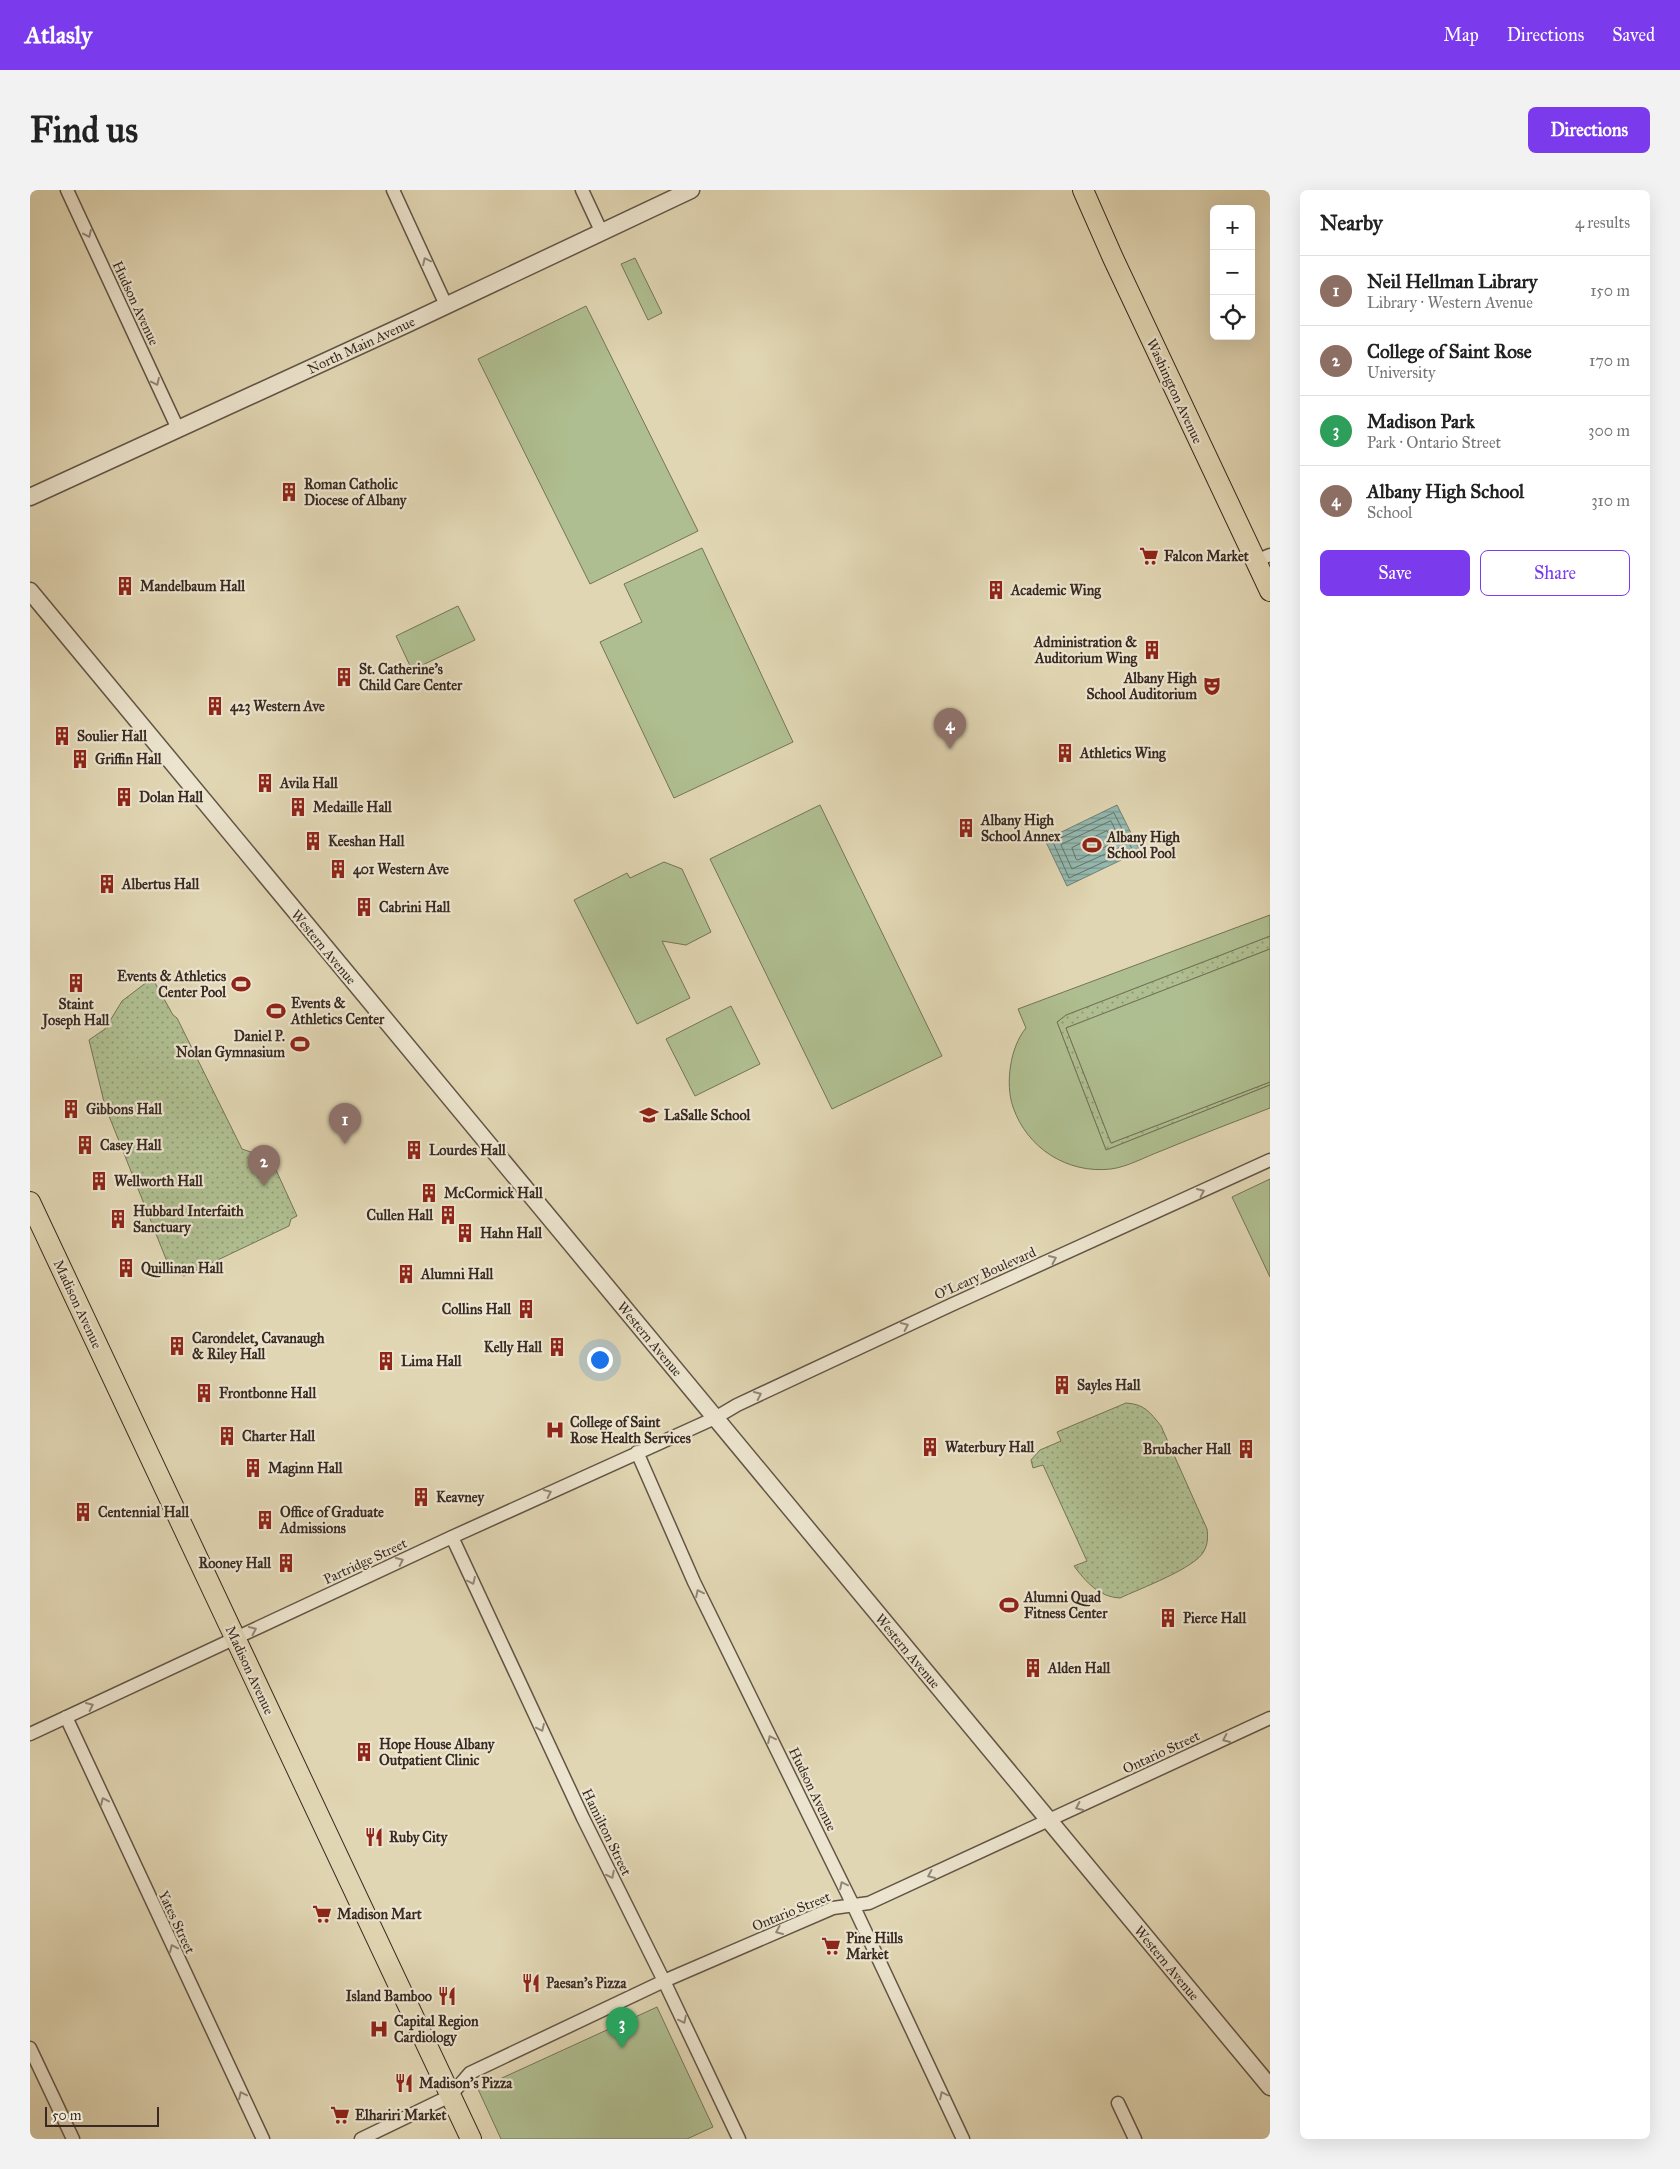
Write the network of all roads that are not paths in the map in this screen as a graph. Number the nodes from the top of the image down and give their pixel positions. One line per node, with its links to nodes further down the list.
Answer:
1 (67, 190): 8 (street, Hudson Avenue, one-way to 8)
2 (393, 190): 7 (street, one-way to 2)
3 (582, 190): 6 (street)
4 (691, 190): 6 (street, North Main Avenue)
5 (1083, 190): 10 (main road, Washington Avenue)
6 (602, 233): 7 (street, North Main Avenue)
7 (446, 305): 8 (street, North Main Avenue)
8 (178, 429): 9 (street, North Main Avenue)
9 (30, 497)
10 (1263, 558): 12 (main road, Washington Avenue)
11 (30, 591): 15 (street, Western Avenue)
12 (1270, 591)
13 (1270, 1160): 15 (street, O'Leary Boulevard, one-way to 13)
14 (30, 1202): 18 (main road, Madison Avenue)
15 (715, 1418): 16 (street, Partridge Street); 22 (street, Western Avenue)
16 (637, 1452): 17 (street, Partridge Street, one-way to 16); 23 (street, Hudson Avenue, one-way to 16)
17 (452, 1537): 18 (street, Partridge Street, one-way to 17); 24 (street, Hamilton Street, one-way to 24)
18 (235, 1638): 19 (street, Partridge Street, one-way to 18); 27 (main road, Madison Avenue)
19 (66, 1717): 21 (street, Partridge Street); 30 (street, Yates Street, one-way to 19)
20 (1270, 1718): 22 (street, Ontario Street, one-way to 22)
21 (30, 1734)
22 (1049, 1821): 23 (street, Ontario Street, one-way to 23); 26 (street, Western Avenue)
23 (853, 1905): 24 (street, Ontario Street, one-way to 24); 34 (street, Hudson Avenue, one-way to 23)
24 (664, 1981): 27 (street, Ontario Street); 33 (street, Hamilton Street, one-way to 33)
25 (30, 2048): 29 (street)
26 (1270, 2087)
27 (450, 2096): 31 (street, Ontario Street); 32 (main road, Madison Avenue)
28 (1118, 2103): 35 (street)
29 (73, 2139)
30 (263, 2139)
31 (361, 2139)
32 (470, 2139)
33 (739, 2139)
34 (963, 2139)
35 (1135, 2139)

